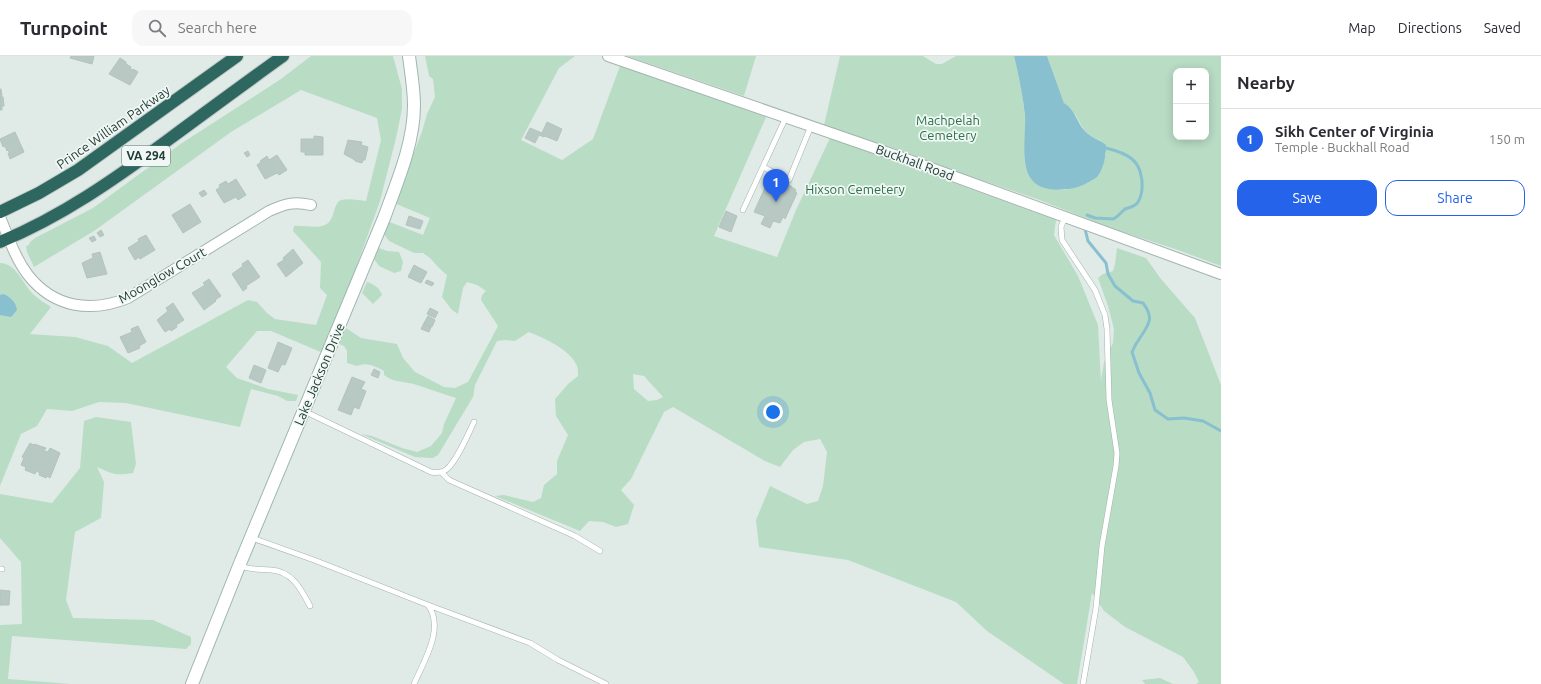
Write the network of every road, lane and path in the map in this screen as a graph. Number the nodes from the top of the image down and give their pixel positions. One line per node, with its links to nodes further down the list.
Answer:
1 (237, 56): 10 (highway, Prince William Parkway / VA 294)
2 (283, 56): 13 (highway, VA 294)
3 (409, 56): 15 (street, Lake Jackson Drive)
4 (608, 56): 5 (street, Buckhall Road)
5 (786, 117): 6 (street, Buckhall Road); 7 (lane)
6 (811, 126): 7 (lane); 12 (street, Buckhall Road)
7 (763, 167): 9 (lane)
8 (311, 206): 13 (street, Moonglow Court)
9 (743, 210)
10 (0, 212)
11 (0, 217): 13 (street, Moonglow Court)
12 (1065, 217): 14 (street, Buckhall Road); 26 (lane)
13 (5, 240)
14 (1221, 274)
15 (304, 411): 17 (lane); 18 (street, Lake Jackson Drive)
16 (474, 422): 17 (lane)
17 (441, 472): 19 (lane)
18 (251, 538): 20 (street, Lake Jackson Drive); 21 (lane)
19 (600, 551)
20 (239, 566): 22 (lane); 23 (street, Lake Jackson Drive)
21 (428, 605): 24 (lane); 25 (lane)
22 (310, 606)
23 (192, 684)
24 (414, 684)
25 (606, 684)
26 (1083, 684)

